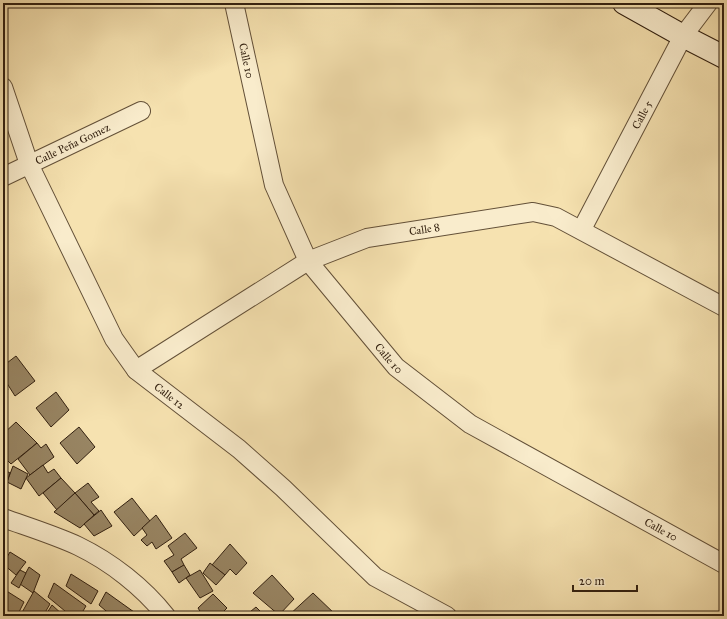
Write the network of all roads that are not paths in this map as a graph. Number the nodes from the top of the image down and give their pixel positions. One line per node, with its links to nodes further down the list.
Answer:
1 (234, 3): 11 (street, Calle 10)
2 (624, 3): 4 (street)
3 (708, 3): 4 (street, Calle 5)
4 (683, 36): 5 (street); 10 (street, Calle 5)
5 (724, 57)
6 (3, 87): 8 (street, Calle 12)
7 (141, 111): 8 (street, Calle Peña Gomez)
8 (29, 164): 9 (street, Calle Peña Gomez); 13 (street, Calle 12)
9 (3, 177)
10 (582, 229): 11 (street, Calle 8); 12 (street, Calle 8)
11 (308, 261): 13 (street, Calle 8); 15 (street, Calle 10)
12 (724, 307)
13 (136, 370): 17 (street, Calle 12)
14 (3, 518): 16 (street)
15 (724, 564)
16 (166, 616)
17 (447, 616)

